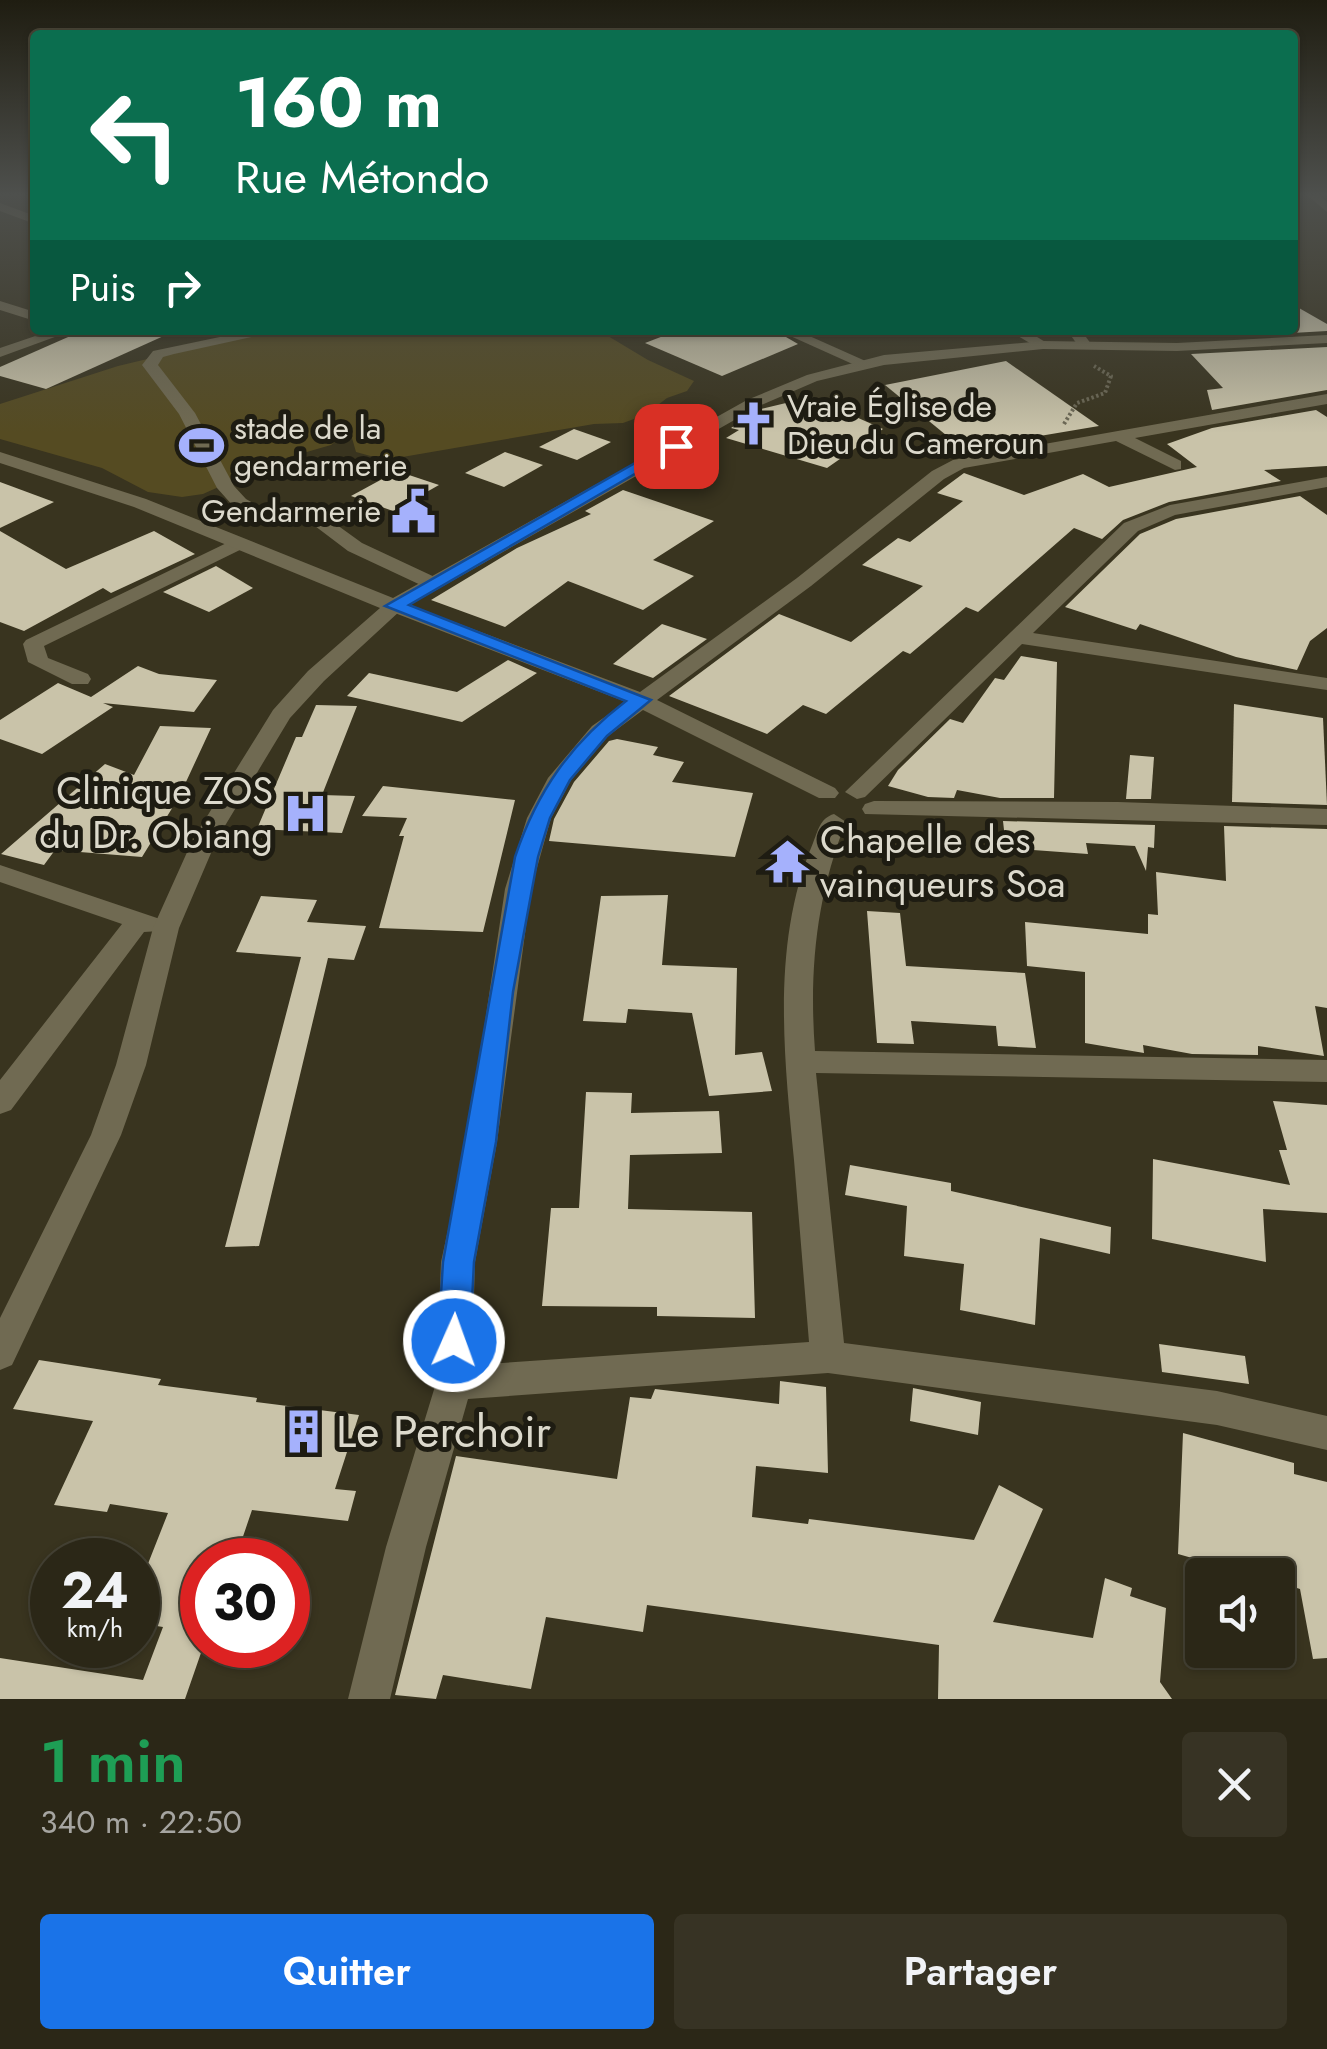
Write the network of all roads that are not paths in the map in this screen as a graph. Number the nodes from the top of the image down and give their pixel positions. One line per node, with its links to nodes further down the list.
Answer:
1 (0, 305): 2 (street)
2 (30, 315)
3 (53, 335): 10 (street)
4 (251, 335): 18 (street)
5 (796, 335): 11 (street)
6 (1024, 335): 9 (street)
7 (1079, 337): 8 (street); 9 (street)
8 (1326, 339)
9 (1043, 345): 11 (street)
10 (0, 353)
11 (862, 363): 18 (street)
12 (1327, 398): 13 (street)
13 (1116, 435): 15 (street); 23 (street)
14 (0, 457): 17 (street)
15 (1176, 465)
16 (1327, 482): 20 (street)
17 (239, 543): 19 (street); 21 (street)
18 (432, 583): 19 (street)
19 (394, 606): 23 (street); 28 (street)
20 (1017, 637): 22 (street); 24 (street)
21 (80, 680)
22 (1327, 684)
23 (641, 700): 25 (street); 34 (street)
24 (866, 800): 25 (street); 25 (street); 26 (street)
25 (830, 807): 29 (street)
26 (1327, 817)
27 (0, 873): 28 (street)
28 (152, 926): 31 (street); 32 (street)
29 (800, 1062): 30 (street); 33 (street)
30 (1327, 1070)
31 (0, 1102)
32 (0, 1354)
33 (828, 1357): 34 (street); 35 (street)
34 (454, 1383): 36 (street)
35 (1327, 1433)
36 (369, 1699)

